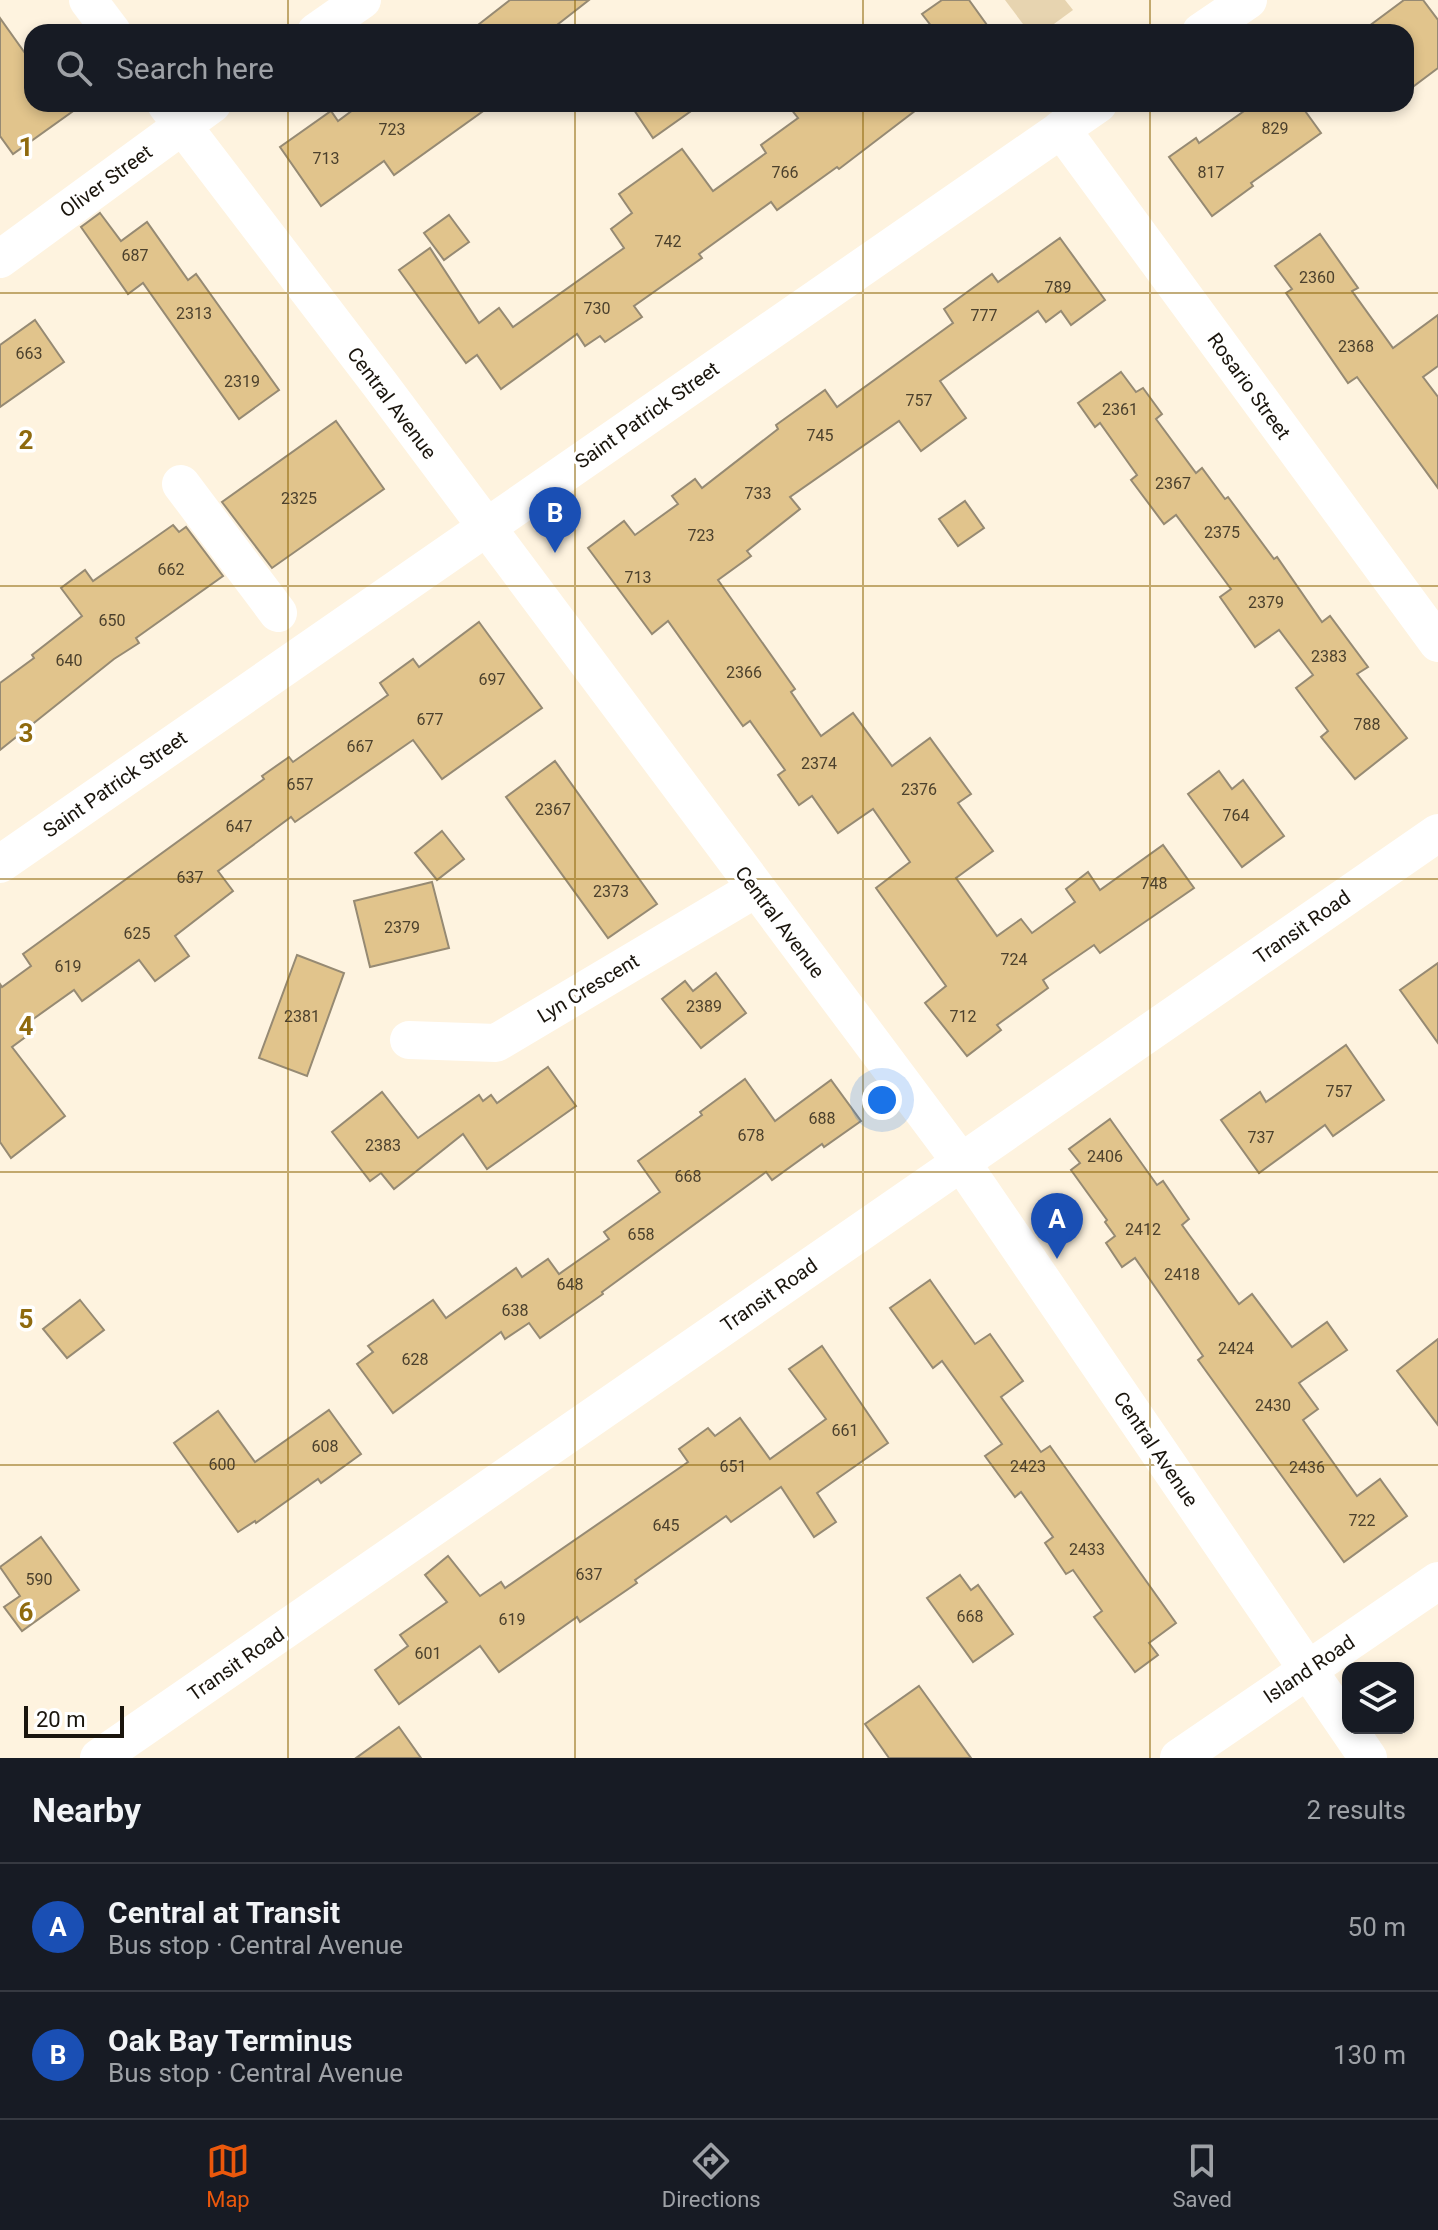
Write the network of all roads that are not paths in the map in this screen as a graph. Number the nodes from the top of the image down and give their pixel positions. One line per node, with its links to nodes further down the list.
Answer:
1 (88, 0): 4 (street)
2 (362, 0): 5 (street)
3 (1248, 0): 6 (street)
4 (106, 24)
5 (328, 24)
6 (1213, 24)
7 (186, 112): 11 (street, Oliver Street)
8 (188, 112): 13 (street, Central Avenue)
9 (1086, 112): 10 (street, Saint Patrick Street)
10 (1061, 129): 13 (street, Saint Patrick Street); 15 (street, Rosario Street)
11 (0, 259)
12 (181, 484): 14 (street)
13 (485, 527): 17 (street, Saint Patrick Street); 18 (street, Central Avenue)
14 (278, 613)
15 (1438, 643)
16 (1438, 833): 20 (street, Transit Road)
17 (0, 864)
18 (755, 889): 19 (street, Lyn Crescent); 20 (street, Central Avenue)
19 (409, 1040)
20 (961, 1162): 22 (street, Central Avenue); 23 (street, Transit Road)
21 (1438, 1581): 22 (street, Island Road)
22 (1307, 1671): 24 (street, Island Road); 25 (street, Central Avenue)
23 (99, 1758)
24 (1179, 1758)
25 (1368, 1758)

